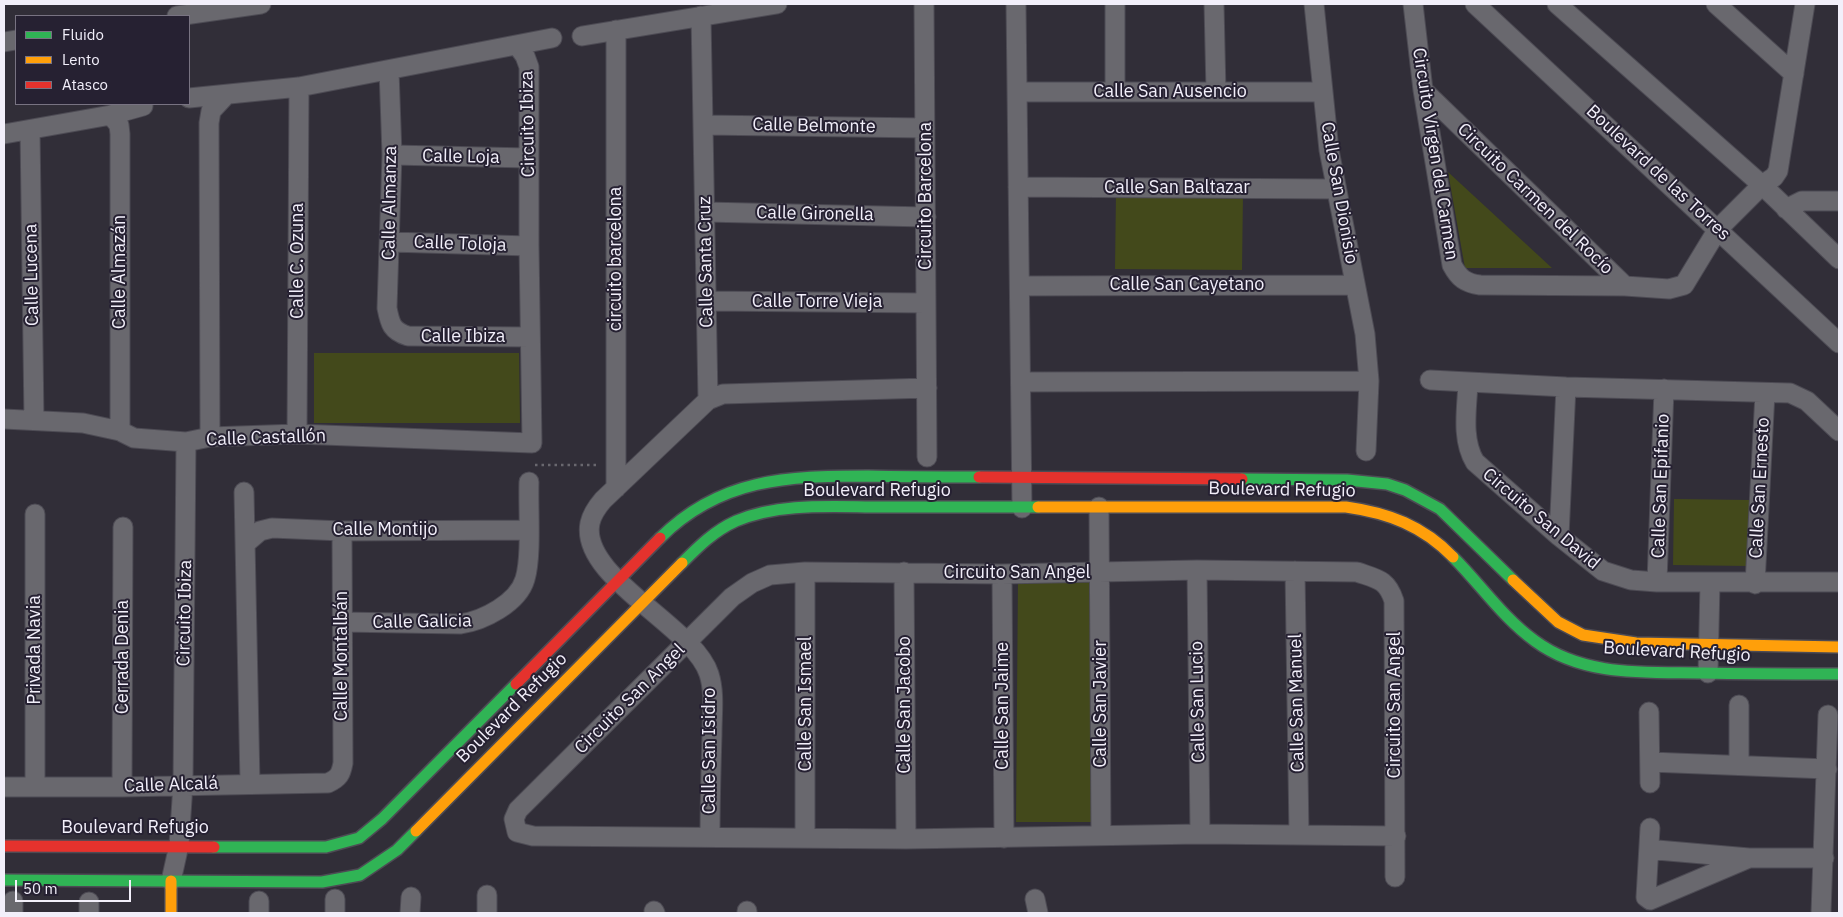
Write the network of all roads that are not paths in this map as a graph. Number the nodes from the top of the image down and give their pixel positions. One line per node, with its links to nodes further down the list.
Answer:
1 (262, 4): 13 (street)
2 (777, 4): 14 (street)
3 (924, 4): 32 (street, Circuito Barcelona)
4 (1016, 4): 23 (street)
5 (1115, 4): 24 (street)
6 (1214, 4): 25 (street)
7 (1314, 4): 26 (street, Calle San Dionisio)
8 (1413, 4): 22 (street, Circuito Virgen del Carmen)
9 (1475, 4): 44 (street, Boulevard de las Torres)
10 (1557, 4): 37 (street)
11 (1716, 4): 20 (street)
12 (1805, 4): 20 (street, Circuito Virgen del Carmen)
13 (180, 12)
14 (701, 16): 15 (street); 31 (street)
15 (616, 30): 16 (street); 77 (street, circuito barcelona)
16 (582, 36)
17 (552, 38): 18 (street)
18 (517, 45): 19 (street, Circuito Ibiza); 36 (street, Circuito Ibiza)
19 (389, 70): 21 (street, Circuito Ibiza); 35 (street, Calle Almanza)
20 (1794, 74): 37 (street, Circuito Virgen del Carmen)
21 (299, 87): 27 (street, Circuito Ibiza); 69 (street, Calle C. Ozuna)
22 (1423, 90): 50 (street, Circuito Carmen del Rocío); 50 (street, Circuito Virgen del Carmen)
23 (1017, 92): 24 (street, Calle San Ausencio); 38 (street)
24 (1115, 92): 25 (street, Calle San Ausencio)
25 (1216, 92): 26 (street, Calle San Ausencio)
26 (1322, 92): 39 (street, Calle San Dionisio)
27 (226, 96): 28 (street, Circuito Ibiza); 70 (street)
28 (190, 98)
29 (143, 106): 30 (street)
30 (111, 115): 33 (street); 67 (street, Calle Almazán)
31 (703, 125): 32 (street, Calle Belmonte); 42 (street, Calle Santa Cruz)
32 (925, 128): 43 (street, Circuito Barcelona)
33 (30, 130): 34 (street); 66 (street, Calle Lucena)
34 (4, 134)
35 (392, 155): 36 (street, Calle Loja); 45 (street, Calle Almanza)
36 (530, 158): 46 (street, Circuito Ibiza)
37 (1762, 185): 41 (street); 44 (street, Circuito Virgen del Carmen)
38 (1018, 187): 39 (street, Calle San Baltazar); 49 (street)
39 (1336, 189): 48 (street, Calle San Dionisio)
40 (1839, 201): 41 (street)
41 (1786, 209): 47 (street)
42 (705, 212): 43 (street, Calle Gironella); 51 (street, Calle Santa Cruz)
43 (926, 217): 52 (street, Circuito Barcelona)
44 (1718, 229): 50 (street, Circuito Virgen del Carmen); 55 (street, Boulevard de las Torres)
45 (390, 242): 46 (street, Calle Toloja); 53 (street, Calle Almanza)
46 (529, 246): 54 (street, Circuito Ibiza)
47 (1839, 259)
48 (1355, 285): 49 (street, Calle San Cayetano); 57 (street, Calle San Dionisio)
49 (1020, 286): 58 (street)
50 (1625, 286)
51 (707, 301): 52 (street, Calle Torre Vieja); 64 (street, Calle Santa Cruz)
52 (926, 303): 61 (street, Circuito Barcelona)
53 (397, 333): 54 (street, Calle Ibiza)
54 (530, 337): 72 (street, Circuito Ibiza)
55 (1839, 343)
56 (1430, 380): 59 (street)
57 (1369, 381): 58 (street); 73 (street, Calle San Dionisio)
58 (1021, 382): 75 (street)
59 (1468, 383): 60 (street); 86 (street, Circuito San David)
60 (1566, 387): 62 (street); 86 (street)
61 (927, 388): 64 (street); 74 (street, Circuito Barcelona)
62 (1664, 390): 63 (street); 95 (street, Calle San Epifanio)
63 (1765, 393): 68 (street); 98 (street, Calle San Ernesto)
64 (708, 400): 77 (street)
65 (4, 419): 66 (street, Calle Castallón)
66 (34, 420): 67 (street, Calle Castallón)
67 (120, 431): 71 (street, Calle Castallón)
68 (1839, 431)
69 (297, 434): 70 (street, Calle Castallón); 72 (street, Calle Castallón)
70 (210, 437): 71 (street, Calle Castallón)
71 (186, 442): 115 (street, Circuito Ibiza)
72 (532, 443)
73 (1366, 451)
74 (927, 457)
75 (1022, 479): 79 (street, Boulevard Refugio); 81 (street); 94 (street, Boulevard Refugio)
76 (529, 482): 84 (street, Calle Galicia)
77 (616, 488): 94 (street)
78 (244, 492): 87 (street)
79 (1397, 502): 80 (street, Boulevard Refugio); 102 (street, Boulevard Refugio); 104 (street, Boulevard Refugio)
80 (1099, 507): 81 (street, Boulevard Refugio); 92 (street, Calle San Javier)
81 (1022, 508): 99 (street, Boulevard Refugio)
82 (35, 514): 117 (street, Privada Navia)
83 (123, 527): 118 (street, Cerrada Denia)
84 (528, 530): 85 (street, Calle Montijo); 100 (street, Calle Galicia)
85 (342, 531): 87 (street, Calle Montijo); 100 (street, Calle Montalbán)
86 (1559, 536): 95 (street, Circuito San David)
87 (246, 543): 113 (street)
88 (1197, 570): 89 (street, Circuito San Angel); 92 (street, Circuito San Angel); 120 (street, Calle San Lucio)
89 (1295, 571): 122 (street, Calle San Manuel); 123 (street, Circuito San Angel)
90 (805, 572): 91 (street, Circuito San Angel); 101 (street, Circuito San Angel); 125 (street, Calle San Ismael)
91 (904, 572): 93 (street, Circuito San Angel); 127 (street, Calle San Jacobo)
92 (1100, 573): 93 (street, Circuito San Angel); 121 (street, Calle San Javier)
93 (1002, 574): 126 (street, Calle San Jaime)
94 (619, 580): 99 (street); 128 (street, Boulevard Refugio)
95 (1657, 582): 97 (street, Circuito San David)
96 (1839, 582): 98 (street, Circuito San David)
97 (1710, 583): 98 (street, Circuito San David); 102 (street)
98 (1755, 584)
99 (641, 602): 101 (street); 135 (street, Boulevard Refugio)
100 (342, 622): 112 (street, Calle Montalbán)
101 (686, 643): 124 (street, Calle San Isidro); 124 (street, Circuito San Angel)
102 (1708, 646): 103 (street, Boulevard Refugio); 104 (street)
103 (1839, 647)
104 (1708, 673): 105 (street, Boulevard Refugio)
105 (1839, 674)
106 (1739, 705): 110 (street)
107 (1649, 712): 109 (street)
108 (1828, 715): 111 (street)
109 (1650, 762): 110 (street); 114 (street)
110 (1739, 765): 111 (street)
111 (1827, 769): 132 (street)
112 (337, 779): 113 (street, Calle Alcalá)
113 (250, 782): 115 (street, Calle Alcalá)
114 (1650, 783)
115 (183, 784): 118 (street, Calle Alcalá); 128 (street, Circuito Ibiza)
116 (4, 786): 117 (street, Calle Alcalá)
117 (35, 786): 118 (street, Calle Alcalá)
118 (122, 787)
119 (1650, 828): 130 (street)
120 (1200, 834): 121 (street, Circuito San Angel); 122 (street, Circuito San Angel)
121 (1101, 835): 126 (street, Circuito San Angel)
122 (1299, 836): 123 (street, Circuito San Angel)
123 (1396, 836): 133 (street, Circuito San Angel)
124 (710, 837): 125 (street, Circuito San Angel)
125 (804, 837): 127 (street, Circuito San Angel)
126 (1004, 838): 127 (street, Circuito San Angel)
127 (906, 839)
128 (179, 845): 129 (street, Boulevard Refugio); 135 (street, Circuito Ibiza)
129 (4, 846)
130 (1650, 854): 131 (street); 131 (street)
131 (1749, 858): 132 (street)
132 (1824, 858): 137 (street)
133 (1395, 877)
134 (4, 880): 135 (street, Boulevard Refugio)
135 (171, 881): 136 (street)
136 (171, 913)
137 (1821, 913)

